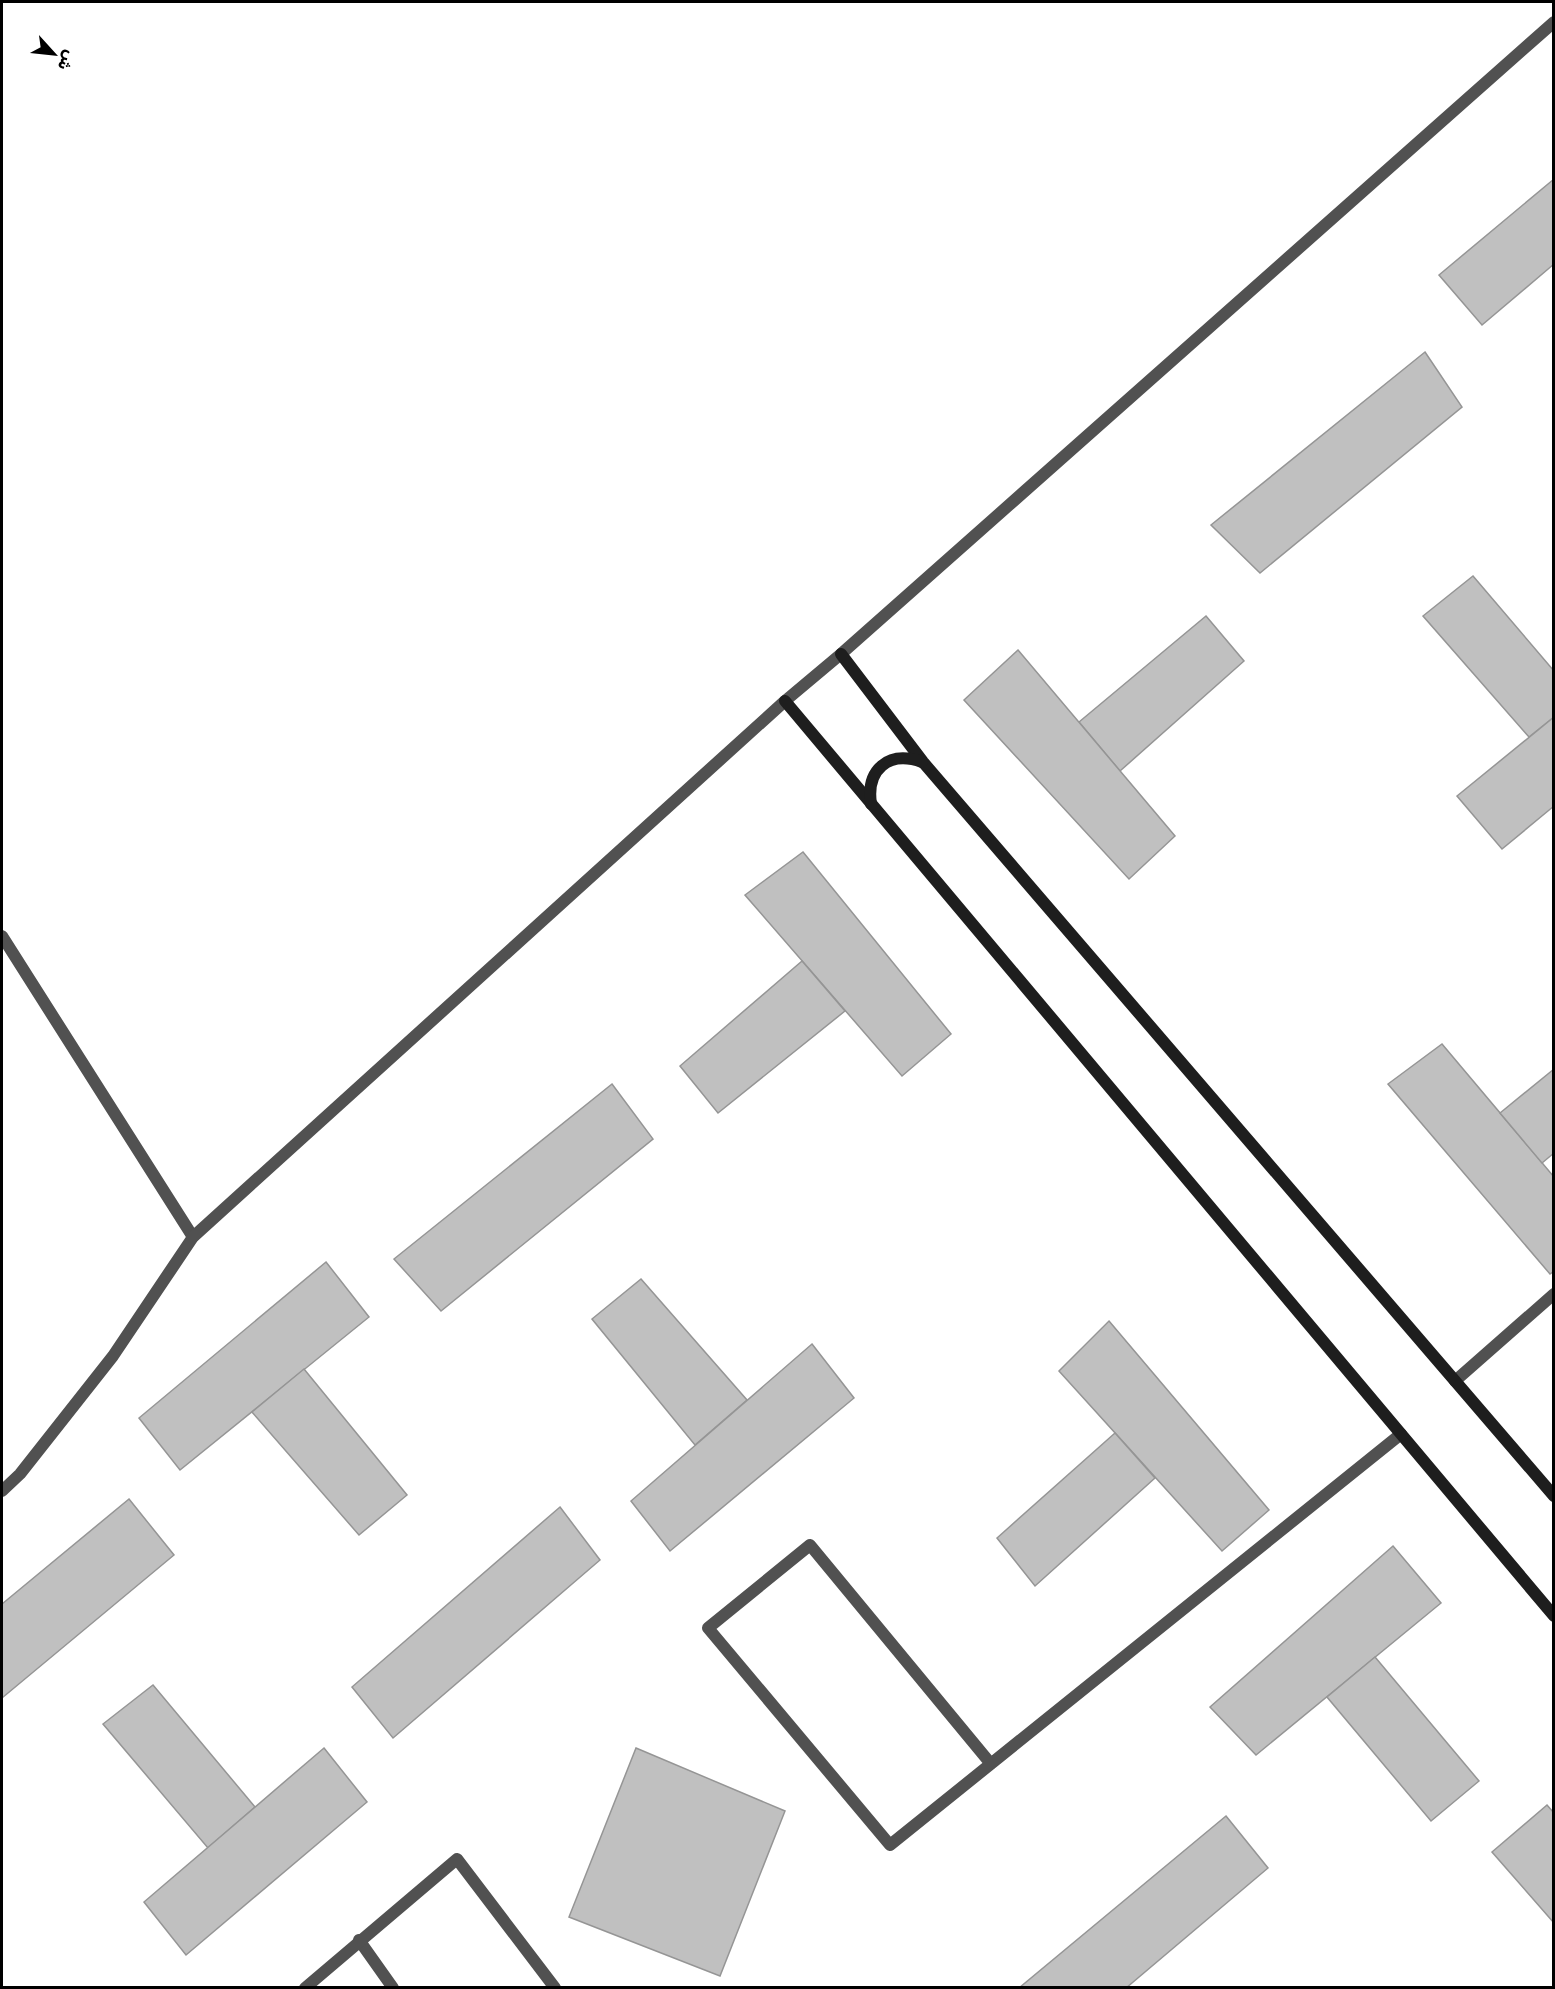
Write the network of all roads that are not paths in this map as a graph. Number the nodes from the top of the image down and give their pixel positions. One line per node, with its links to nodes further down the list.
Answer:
1 (1554, 22): 2 (street)
2 (841, 654): 3 (street); 4 (main road)
3 (785, 701): 5 (main road); 7 (street)
4 (922, 762): 5 (main road); 9 (main road)
5 (871, 804): 10 (main road)
6 (2, 936): 7 (street)
7 (193, 1236): 11 (street)
8 (1554, 1294): 9 (street)
9 (1455, 1381): 12 (main road)
10 (1401, 1434): 13 (main road); 14 (street)
11 (2, 1491)
12 (1554, 1496)
13 (1554, 1616)
14 (991, 1764): 14 (street)
15 (359, 1940): 16 (street); 17 (street); 18 (street)
16 (305, 1988)
17 (393, 1988)
18 (555, 1988)

